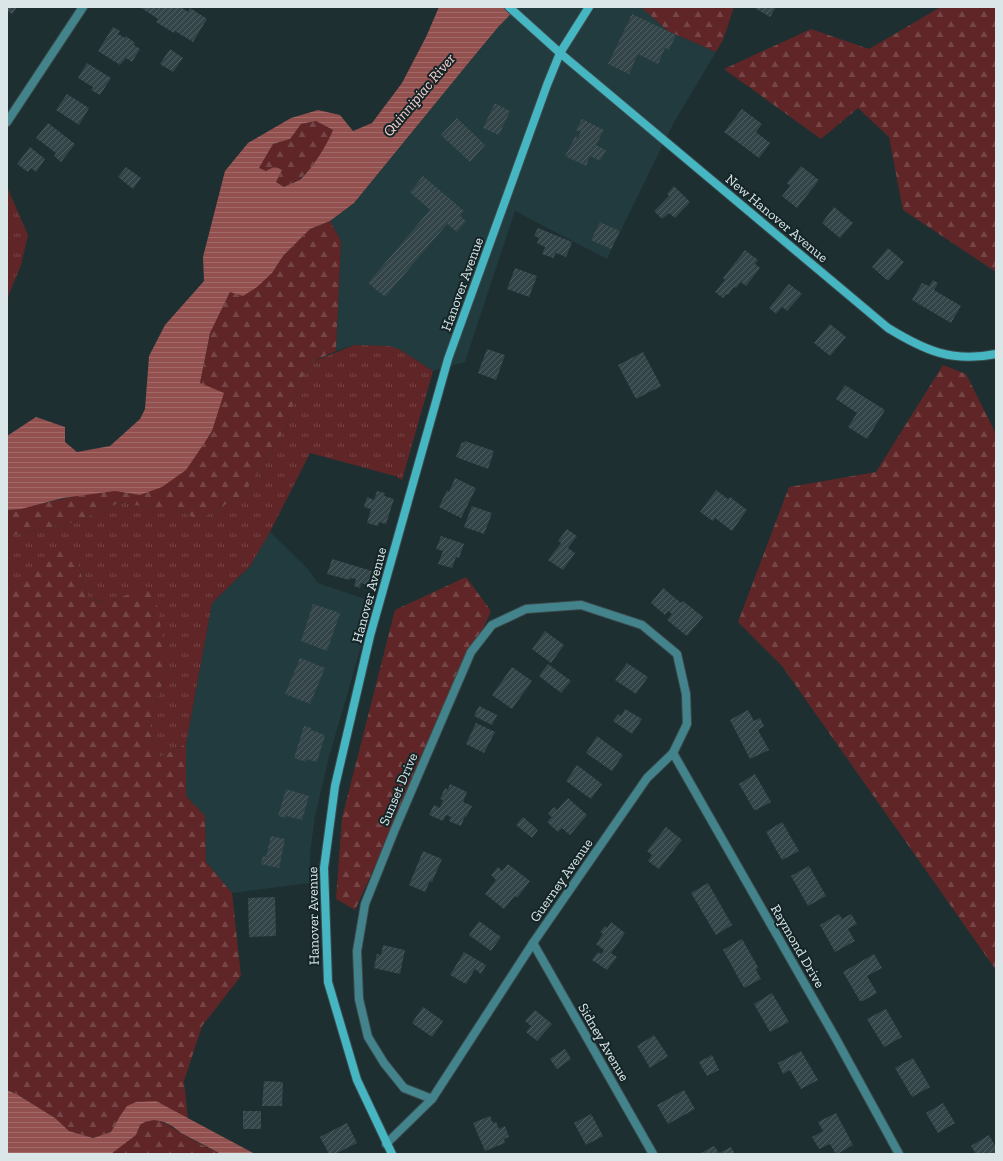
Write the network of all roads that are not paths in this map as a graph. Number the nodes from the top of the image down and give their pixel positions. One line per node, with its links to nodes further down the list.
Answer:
1 (83, 7): 5 (street)
2 (589, 7): 4 (main road, Hanover Avenue)
3 (512, 10): 4 (main road, New Hanover Avenue)
4 (560, 54): 6 (main road, New Hanover Avenue); 11 (main road, Hanover Avenue)
5 (7, 122)
6 (996, 354)
7 (642, 625): 8 (street, Guerney Avenue); 10 (street, Sunset Drive)
8 (673, 753): 9 (street, Guerney Avenue); 14 (street, Raymond Drive)
9 (533, 943): 10 (street, Guerney Avenue); 13 (street, Sidney Avenue)
10 (432, 1099): 11 (street, Guerney Avenue)
11 (386, 1144): 12 (main road, Hanover Avenue)
12 (392, 1154)
13 (653, 1154)
14 (899, 1154)

